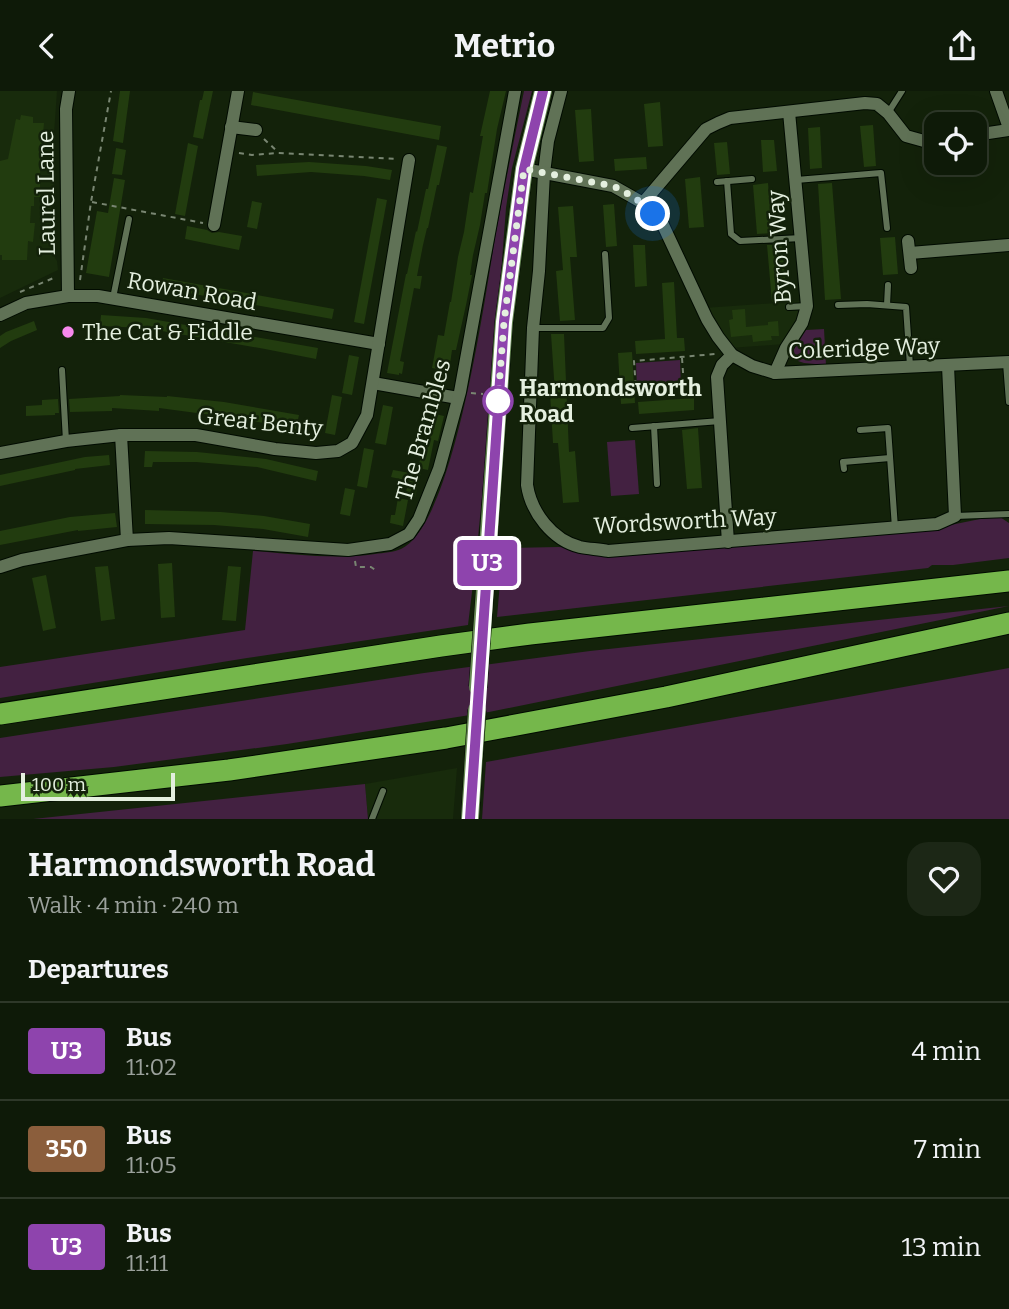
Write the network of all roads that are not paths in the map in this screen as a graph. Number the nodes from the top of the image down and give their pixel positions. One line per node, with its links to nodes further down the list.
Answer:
1 (69, 91): 31 (street, Laurel Lane)
2 (238, 91): 10 (street)
3 (515, 91): 47 (street, The Brambles)
4 (543, 91): 16 (street)
5 (561, 91): 17 (street, Wordsworth Way)
6 (902, 91): 9 (lane)
7 (996, 91): 11 (street)
8 (789, 111): 9 (street); 19 (street, Byron Way); 22 (street)
9 (888, 113): 14 (street)
10 (231, 127): 12 (street); 24 (street)
11 (1009, 129): 13 (street)
12 (256, 130)
13 (987, 133)
14 (924, 141)
15 (409, 160): 39 (street, Great Benty)
16 (524, 169): 17 (street); 71 (street, bridge)
17 (544, 173): 22 (street); 38 (street, Wordsworth Way)
18 (752, 179): 20 (lane)
19 (796, 180): 25 (lane); 26 (street, Byron Way)
20 (727, 181): 21 (lane); 26 (lane)
21 (717, 182)
22 (643, 203): 40 (street)
23 (129, 219): 32 (lane)
24 (214, 225)
25 (887, 228)
26 (802, 237): 34 (street, Byron Way)
27 (1009, 245): 29 (street)
28 (605, 254): 38 (lane)
29 (911, 268)
30 (888, 285): 33 (lane)
31 (73, 296): 32 (street, Rowan Road); 37 (street, Rowan Road)
32 (113, 298): 39 (street, Rowan Road)
33 (887, 305): 35 (lane); 43 (lane)
34 (807, 306): 36 (lane); 45 (street, Byron Way)
35 (838, 306)
36 (789, 307)
37 (0, 315)
38 (533, 328): 63 (street, Wordsworth Way)
39 (379, 344): 46 (street, Great Benty)
40 (731, 353): 45 (street, Coleridge Way); 49 (street)
41 (1007, 363): 42 (street, Coleridge Way); 48 (lane)
42 (948, 366): 43 (street, Coleridge Way); 60 (street)
43 (910, 368): 45 (street, Coleridge Way)
44 (62, 370): 54 (lane)
45 (775, 373)
46 (373, 383): 47 (street); 53 (street, Great Benty)
47 (459, 395): 62 (street, The Brambles)
48 (1009, 402)
49 (720, 421): 50 (lane); 63 (street)
50 (654, 426): 51 (lane); 58 (lane)
51 (632, 428)
52 (860, 430): 56 (lane)
53 (121, 435): 54 (street, Great Benty); 62 (street)
54 (66, 441): 55 (street, Great Benty)
55 (0, 453)
56 (890, 458): 57 (lane); 61 (lane)
57 (844, 469)
58 (657, 484)
59 (1009, 514): 60 (lane)
60 (955, 516): 61 (street, Wordsworth Way)
61 (895, 528): 63 (street, Wordsworth Way)
62 (127, 540): 64 (street, The Brambles)
63 (728, 542)
64 (0, 567)
65 (1009, 581): 67 (highway)
66 (1009, 623): 69 (highway)
67 (0, 714)
68 (383, 791): 70 (lane)
69 (0, 796)
70 (372, 819)
71 (470, 819)

